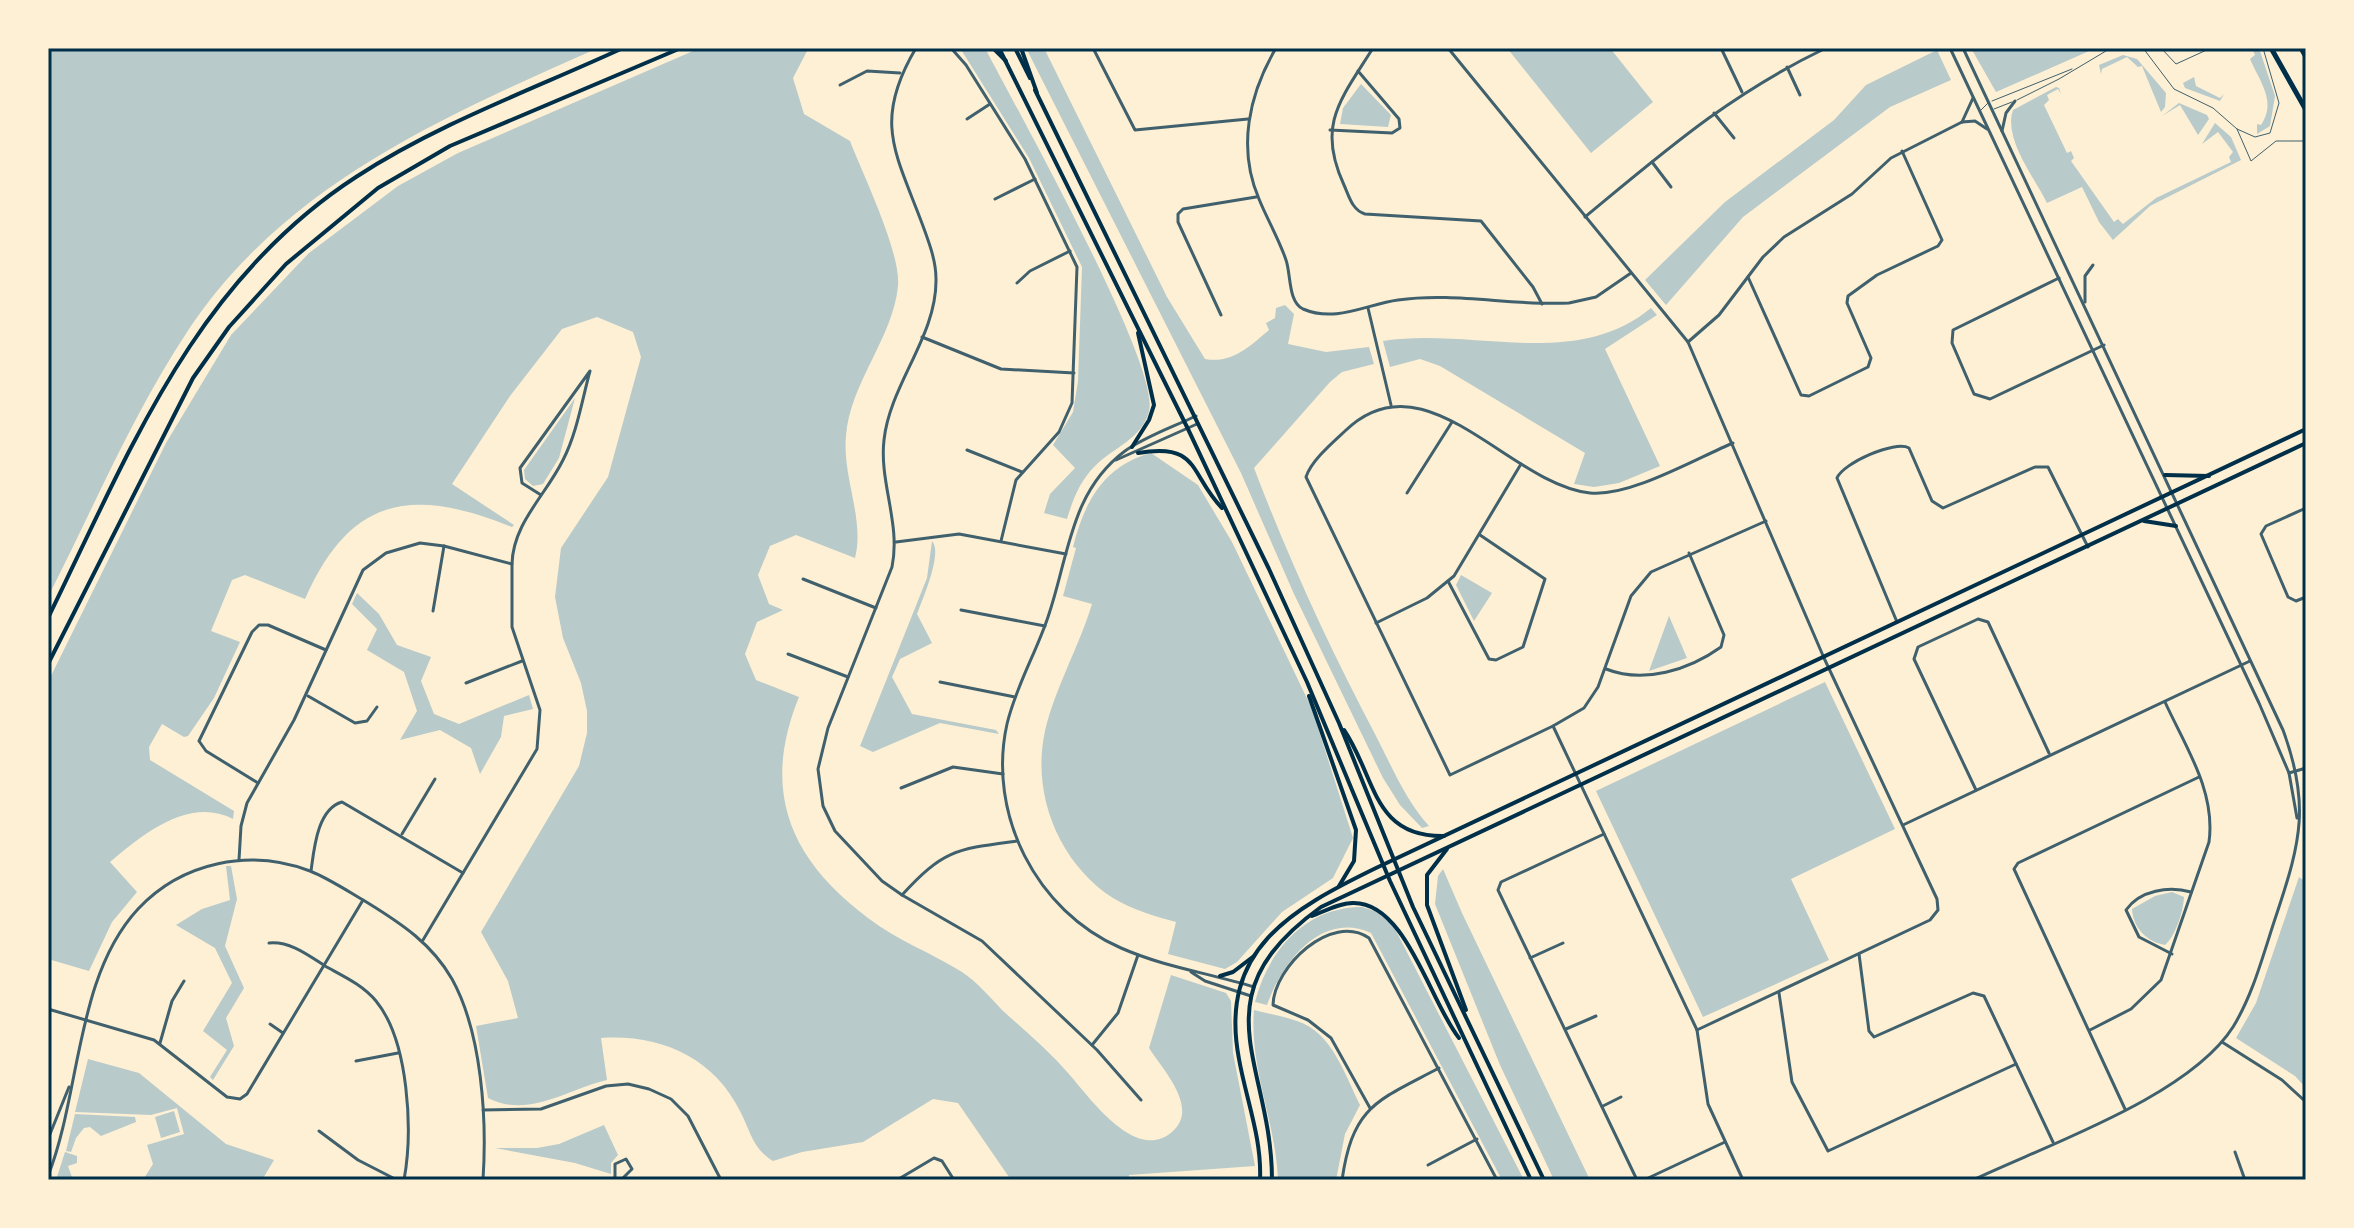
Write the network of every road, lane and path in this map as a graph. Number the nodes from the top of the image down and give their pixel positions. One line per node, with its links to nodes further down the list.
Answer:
1 (623, 48): 115 (main road)
2 (681, 48): 124 (main road)
3 (916, 48): 28 (street)
4 (951, 48): 35 (street)
5 (993, 48): 24 (main road)
6 (999, 48): 24 (main road)
7 (1018, 48): 73 (main road)
8 (1093, 48): 41 (street)
9 (1276, 48): 41 (street)
10 (1373, 48): 27 (street)
11 (1449, 48): 55 (street)
12 (1721, 48): 30 (street)
13 (1826, 48): 25 (street)
14 (1950, 48): 32 (street)
15 (1963, 48): 34 (street)
16 (2111, 48): 26 (lane)
17 (2143, 48): 43 (lane)
18 (2161, 48): 19 (lane)
19 (2211, 48)
20 (2263, 48): 43 (lane)
21 (2271, 48): 37 (highway)
22 (2301, 48): 23 (highway)
23 (2306, 57)
24 (1006, 61): 66 (main road)
25 (1787, 67): 30 (street); 31 (street)
26 (2075, 68): 33 (lane); 34 (lane)
27 (1358, 71): 44 (street); 44 (street)
28 (901, 73): 29 (street); 67 (street)
29 (840, 85)
30 (1742, 92): 39 (street)
31 (1800, 95)
32 (1973, 98): 38 (street); 42 (street)
33 (2015, 101): 36 (lane); 46 (street)
34 (1989, 102): 36 (street); 38 (lane)
35 (990, 104): 40 (street); 51 (street)
36 (1993, 110): 38 (lane); 46 (street)
37 (2306, 110)
38 (1980, 111): 45 (street)
39 (1713, 112): 47 (street); 50 (street)
40 (967, 119)
41 (1248, 119): 53 (street)
42 (1962, 122): 45 (street); 49 (street)
43 (2237, 129): 48 (lane)
44 (1330, 130): 62 (street)
45 (1989, 130): 60 (street)
46 (2002, 131): 63 (street)
47 (1734, 138)
48 (2306, 141)
49 (1902, 151): 59 (street); 59 (street)
50 (1652, 162): 52 (street); 55 (street)
51 (1035, 179): 54 (street); 56 (street)
52 (1671, 187)
53 (1258, 196): 64 (street); 65 (street)
54 (995, 199)
55 (1585, 217): 58 (street)
56 (1070, 251): 61 (street); 71 (street)
57 (2093, 265): 63 (street)
58 (1631, 273): 62 (street); 68 (street)
59 (1748, 277): 68 (street)
60 (2059, 278): 70 (street); 70 (street)
61 (1017, 283)
62 (1542, 304): 64 (street)
63 (2085, 306): 69 (street)
64 (1368, 307): 72 (street)
65 (1221, 315)
66 (1138, 330): 74 (main road); 81 (main road)
67 (922, 337): 71 (street); 103 (street)
68 (1688, 342): 79 (street)
69 (2104, 345): 70 (street); 87 (street)
70 (2093, 350): 92 (street)
71 (1074, 373): 86 (street)
72 (1391, 405): 75 (street); 117 (street)
73 (1196, 416): 74 (street); 76 (main road)
74 (1184, 422): 77 (main road); 81 (street)
75 (1452, 422): 85 (street); 89 (street)
76 (1199, 423): 77 (street); 136 (main road)
77 (1188, 429): 83 (street); 96 (main road)
78 (2306, 429): 88 (main road)
79 (1733, 443): 85 (street); 97 (street)
80 (2306, 443): 93 (main road)
81 (1132, 447): 84 (street)
82 (967, 450): 86 (street)
83 (1138, 453): 84 (street); 96 (main road)
84 (1116, 460): 107 (street)
85 (1521, 464): 100 (street)
86 (1022, 472): 102 (street)
87 (2165, 475): 88 (main road); 90 (street)
88 (2211, 476): 90 (main road)
89 (1407, 493)
90 (2174, 493): 92 (main road); 93 (street)
91 (541, 495): 91 (street); 108 (street)
92 (2163, 498): 95 (street); 101 (main road)
93 (2180, 503): 95 (main road); 122 (street)
94 (2306, 508): 111 (street)
95 (2168, 509): 98 (main road); 99 (street)
96 (1226, 512): 130 (main road)
97 (1766, 521): 106 (street); 121 (street)
98 (2141, 521): 99 (main road); 105 (main road)
99 (2176, 526): 125 (street)
100 (1480, 535): 110 (street); 110 (street)
101 (2083, 535): 105 (street); 116 (main road); 116 (street)
102 (1001, 541): 103 (street); 107 (street)
103 (895, 542): 112 (street)
104 (444, 546): 108 (street); 114 (street); 119 (street)
105 (2088, 547): 127 (main road)
106 (1689, 553): 126 (street); 126 (street)
107 (1066, 554): 118 (street)
108 (512, 564): 123 (street)
109 (803, 579): 112 (street)
110 (1448, 581): 117 (street)
111 (2306, 597)
112 (876, 608): 128 (street)
113 (961, 610): 118 (street)
114 (433, 611)
115 (48, 618)
116 (1897, 622): 121 (main road)
117 (1376, 623): 137 (street)
118 (1045, 626): 133 (street)
119 (326, 650): 132 (street); 146 (street)
120 (788, 654): 128 (street)
121 (1824, 658): 127 (street); 143 (main road)
122 (2251, 660): 125 (street); 140 (street)
123 (522, 661): 131 (street); 162 (street)
124 (48, 664)
125 (2241, 665): 134 (street); 141 (street)
126 (1605, 669): 137 (street)
127 (1829, 669): 147 (main road); 151 (street)
128 (848, 677): 166 (street)
129 (940, 682): 133 (street)
130 (1307, 682): 159 (main road); 164 (main road)
131 (466, 683)
132 (307, 695): 135 (street); 146 (street)
133 (1015, 697): 142 (street)
134 (2165, 702): 138 (street); 144 (street)
135 (377, 707)
136 (1339, 723): 154 (main road); 158 (main road)
137 (1553, 726): 143 (street)
138 (2050, 754): 149 (street); 149 (street)
139 (2306, 768): 140 (street)
140 (2298, 771): 141 (street); 150 (street)
141 (2289, 773): 150 (street)
142 (1003, 774): 148 (street); 155 (street)
143 (1576, 774): 147 (street); 154 (main road)
144 (2199, 777): 165 (street); 193 (street)
145 (435, 779): 153 (street)
146 (258, 783): 157 (street)
147 (1580, 783): 152 (street); 156 (main road)
148 (901, 788)
149 (1976, 790): 151 (street)
150 (2298, 822): 195 (street)
151 (1903, 825): 173 (street)
152 (1604, 834): 176 (street); 192 (street)
153 (401, 835): 161 (street); 162 (street)
154 (1446, 836): 158 (main road)
155 (1017, 841): 166 (street); 175 (street)
156 (1448, 847): 160 (main road); 190 (main road)
157 (239, 860): 161 (street); 188 (street)
158 (1393, 860): 159 (main road); 160 (main road)
159 (1383, 865): 163 (main road); 164 (main road)
160 (1398, 870): 163 (main road); 190 (main road)
161 (311, 871): 167 (street)
162 (463, 873): 169 (street)
163 (1387, 875): 168 (main road); 197 (main road)
164 (1338, 887): 172 (main road)
165 (2193, 892): 174 (street); 174 (street)
166 (902, 895): 198 (street)
167 (363, 900): 169 (street); 177 (street)
168 (1306, 918): 182 (main road); 197 (main road)
169 (423, 940): 210 (street)
170 (269, 943): 177 (street)
171 (1563, 943): 176 (street)
172 (1256, 954): 179 (main road); 181 (main road)
173 (1859, 954): 184 (street); 201 (street)
174 (2172, 954): 193 (street)
175 (1138, 955): 178 (street); 198 (street)
176 (1530, 958): 191 (street)
177 (324, 965): 194 (street); 199 (street)
178 (1191, 972): 179 (street); 183 (street)
179 (1220, 976): 181 (street)
180 (184, 981): 196 (street)
181 (1242, 984): 182 (street); 183 (main road)
182 (1254, 987): 185 (main road)
183 (1240, 992): 185 (street); 228 (main road)
184 (1779, 992): 192 (street); 201 (street)
185 (1251, 996): 229 (main road)
186 (48, 1009): 188 (street)
187 (1596, 1016): 191 (street)
188 (87, 1020): 196 (street); 203 (street)
189 (270, 1024): 194 (street)
190 (1474, 1028): 233 (main road)
191 (1565, 1030): 207 (street)
192 (1697, 1030): 214 (street)
193 (2090, 1030): 209 (street)
194 (283, 1033): 196 (street)
195 (2222, 1042): 206 (street); 209 (street)
196 (160, 1043)
197 (1465, 1044): 232 (main road)
198 (1092, 1045): 205 (street)
199 (398, 1053): 200 (street); 221 (street)
200 (356, 1061)
201 (2016, 1064): 215 (street)
202 (1439, 1068): 208 (street); 208 (street); 213 (street)
203 (71, 1084): 212 (street); 218 (street)
204 (1621, 1097): 207 (street)
205 (1141, 1100)
206 (2306, 1102)
207 (1601, 1106): 234 (street)
208 (1370, 1108): 230 (street)
209 (2125, 1109): 215 (street)
210 (483, 1110): 222 (street); 225 (street)
211 (319, 1131): 220 (street)
212 (48, 1139)
213 (1477, 1139): 217 (street); 231 (street)
214 (1725, 1142): 235 (street); 236 (street)
215 (2053, 1142): 219 (street)
216 (2235, 1152): 238 (street)
217 (1428, 1165)
218 (48, 1176)
219 (1984, 1178): 237 (street)
220 (397, 1180)
221 (404, 1180)
222 (483, 1180)
223 (615, 1180): 224 (street)
224 (621, 1180)
225 (721, 1180)
226 (897, 1180): 227 (street)
227 (954, 1180)
228 (1260, 1180)
229 (1272, 1180)
230 (1342, 1180)
231 (1497, 1180)
232 (1531, 1180)
233 (1544, 1180)
234 (1637, 1180)
235 (1644, 1180)
236 (1743, 1180)
237 (1973, 1180)
238 (2245, 1180)

